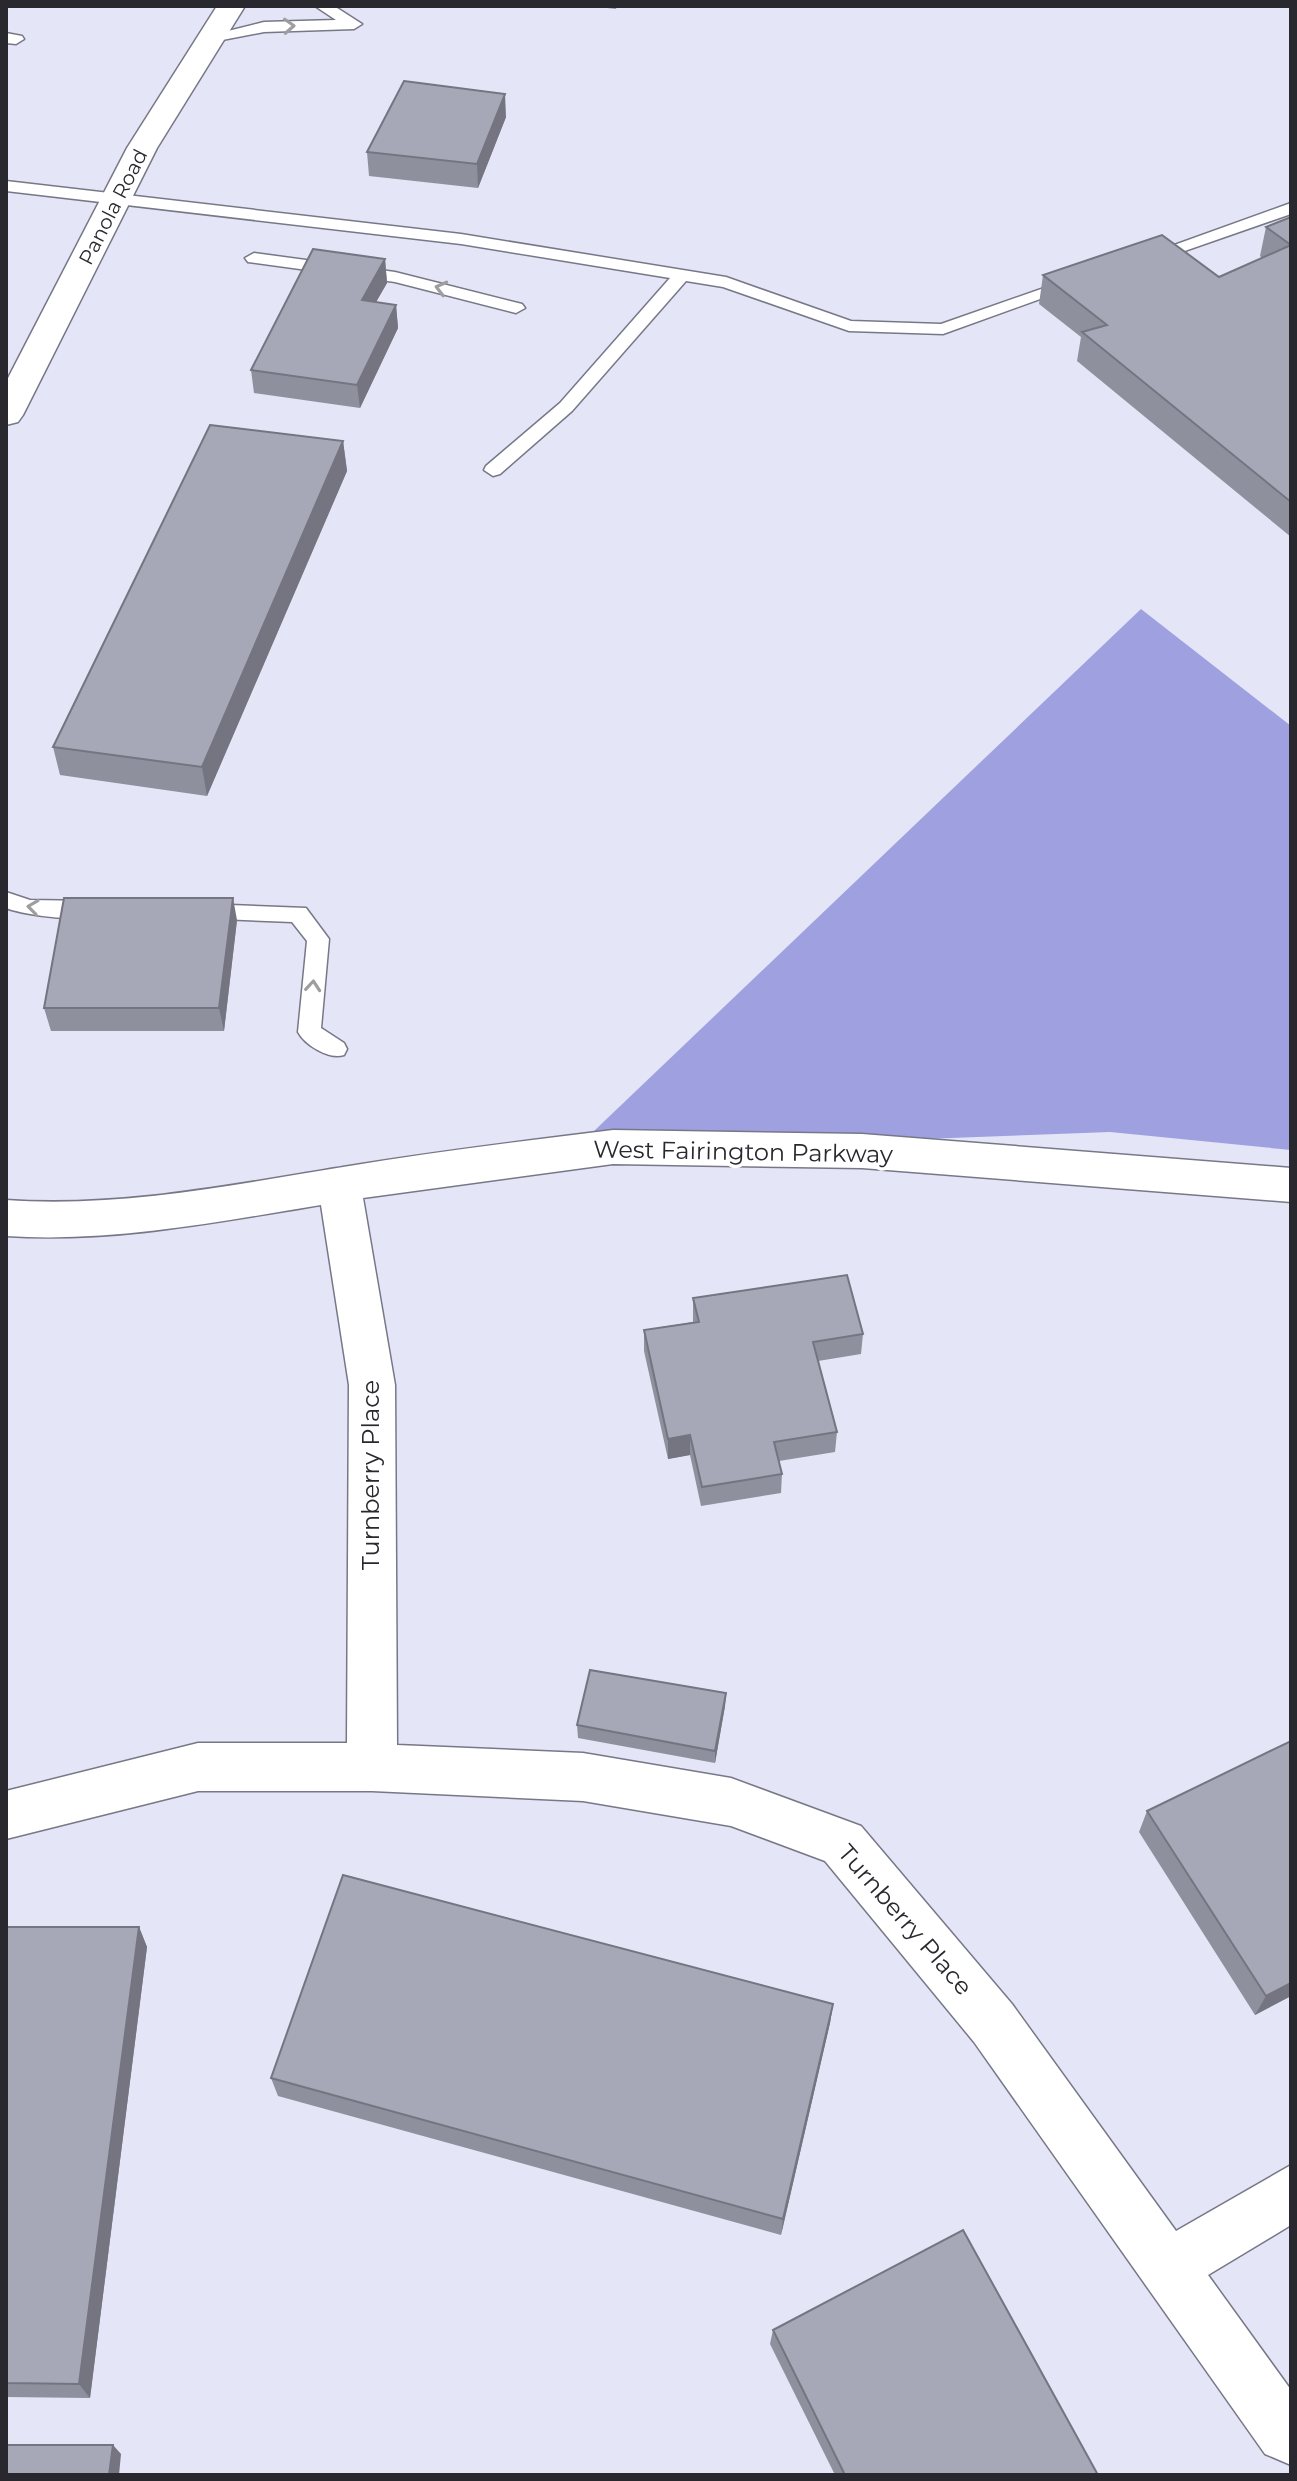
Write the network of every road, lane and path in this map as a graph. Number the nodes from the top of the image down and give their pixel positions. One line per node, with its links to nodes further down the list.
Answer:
1 (231, 6): 3 (street, Panola Road)
2 (323, 6): 3 (lane, one-way to 2)
3 (212, 37): 5 (street, Panola Road)
4 (6, 186): 5 (lane)
5 (117, 198): 9 (lane); 12 (street, Panola Road)
6 (1291, 208): 8 (lane)
7 (254, 258): 11 (lane, one-way to 7)
8 (1135, 263)
9 (682, 275): 10 (lane); 13 (lane)
10 (1093, 277)
11 (516, 308)
12 (6, 415)
13 (493, 470)
14 (6, 900): 15 (lane, one-way to 14)
15 (108, 910)
16 (187, 912): 17 (lane, one-way to 16)
17 (336, 1049)
18 (339, 1185): 19 (street, West Fairington Parkway); 20 (street, West Fairington Parkway); 21 (street, Turnberry Place)
19 (1291, 1185)
20 (6, 1218)
21 (372, 1767): 22 (street, Turnberry Place); 24 (street, Turnberry Place)
22 (6, 1815)
23 (1291, 2193): 24 (street)
24 (1167, 2268): 25 (street, Turnberry Place)
25 (1291, 2435)

